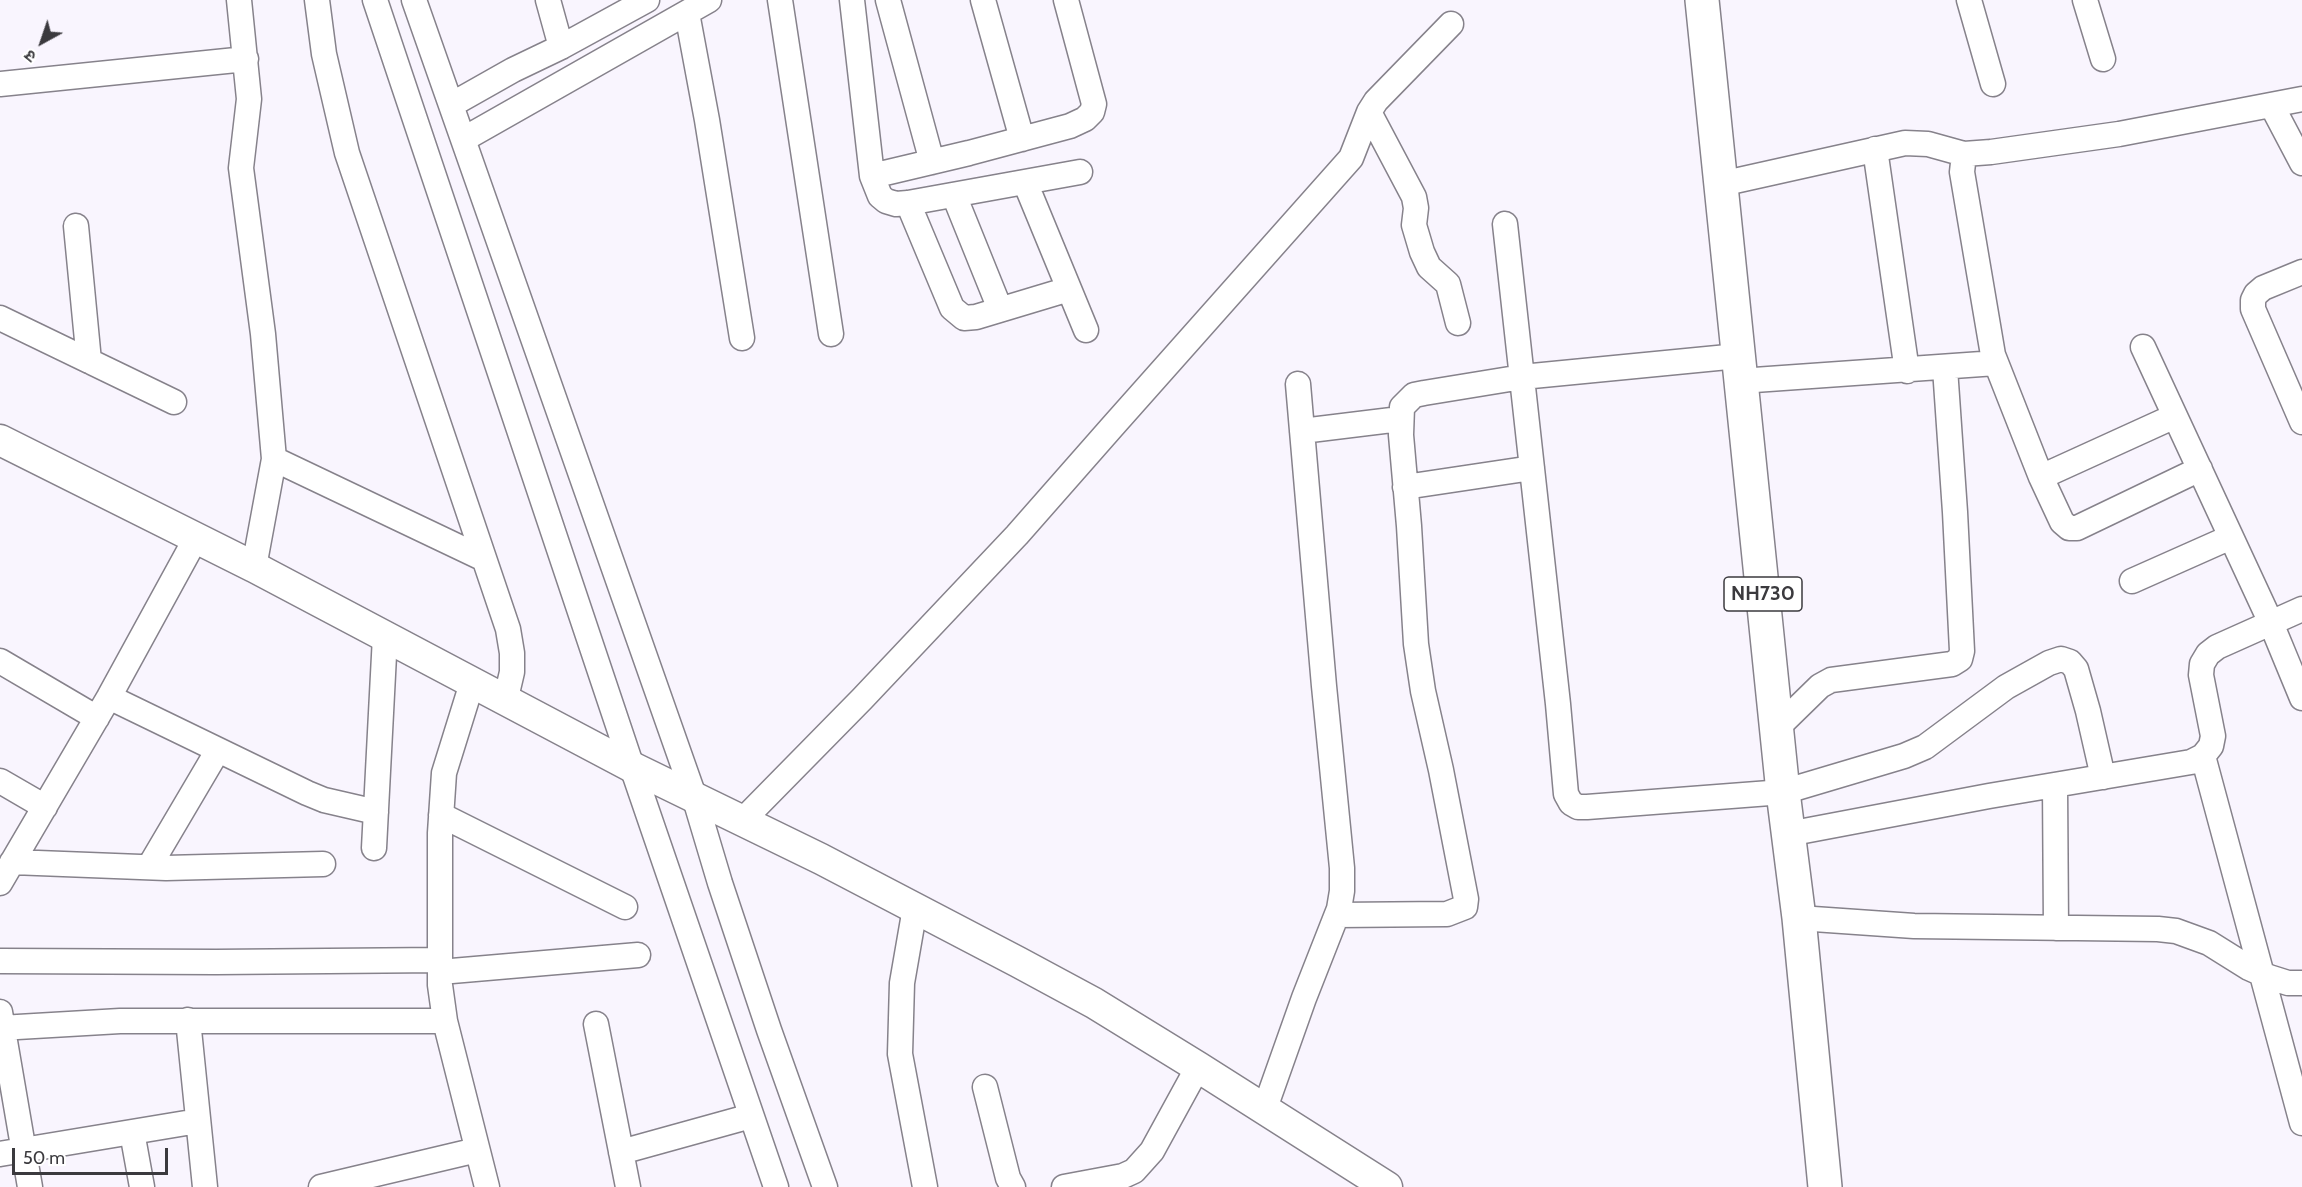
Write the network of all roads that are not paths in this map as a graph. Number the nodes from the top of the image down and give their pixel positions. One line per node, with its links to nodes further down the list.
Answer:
1 (239, 0): 19 (street)
2 (316, 0): 70 (street)
3 (375, 0): 85 (street)
4 (414, 0): 24 (street)
5 (548, 0): 18 (street)
6 (647, 0): 18 (street)
7 (709, 0): 16 (street)
8 (780, 0): 47 (street)
9 (852, 0): 34 (street)
10 (888, 0): 31 (street)
11 (983, 0): 28 (street)
12 (1066, 0): 28 (street)
13 (1702, 0): 36 (highway, NH730)
14 (1969, 0): 22 (street)
15 (2085, 0): 20 (street)
16 (687, 13): 27 (street); 48 (street)
17 (1451, 24): 26 (street)
18 (561, 47): 24 (street)
19 (246, 59): 21 (street); 63 (street)
20 (2103, 59)
21 (0, 84)
22 (1993, 84)
23 (2302, 99): 25 (street)
24 (451, 105): 27 (street)
25 (2272, 106): 30 (street); 32 (street)
26 (1369, 112): 45 (street); 94 (street)
27 (464, 139): 90 (street)
28 (1022, 139): 31 (street)
29 (1875, 149): 30 (street); 36 (street); 54 (street)
30 (1964, 154): 51 (street)
31 (932, 162): 34 (street)
32 (2302, 163)
33 (1080, 172): 35 (street)
34 (872, 176): 38 (street)
35 (1026, 182): 37 (street); 42 (street)
36 (1721, 184): 53 (highway, NH730)
37 (954, 195): 38 (street); 43 (street)
38 (908, 203): 43 (street)
39 (1504, 224): 55 (street)
40 (76, 226): 50 (street)
41 (2302, 272): 60 (street)
42 (1069, 289): 43 (street); 46 (street)
43 (1000, 309)
44 (0, 318): 50 (street)
45 (1458, 323)
46 (1086, 330)
47 (831, 334)
48 (742, 338)
49 (2143, 347): 58 (street)
50 (89, 361): 57 (street)
51 (1996, 363): 52 (street); 66 (street)
52 (1945, 368): 54 (street); 82 (street)
53 (1739, 369): 54 (street); 55 (street); 82 (highway, NH730)
54 (1907, 371)
55 (1522, 377): 59 (street); 64 (street)
56 (1298, 384): 61 (street)
57 (174, 402)
58 (2175, 416): 65 (street); 66 (street)
59 (1400, 419): 61 (street); 67 (street)
60 (2302, 422)
61 (1302, 431): 103 (street)
62 (0, 440): 69 (main road)
63 (274, 459): 70 (street); 71 (street)
64 (1532, 468): 67 (street); 89 (street)
65 (2200, 469): 66 (street); 68 (street)
66 (2041, 477)
67 (1406, 487): 103 (street)
68 (2231, 537): 72 (street); 74 (street)
69 (196, 538): 71 (main road); 78 (street)
70 (484, 559): 80 (street)
71 (254, 567): 75 (main road)
72 (2132, 581)
73 (2302, 609): 74 (street)
74 (2271, 623): 79 (street); 84 (street)
75 (385, 636): 77 (main road); 92 (street)
76 (0, 662): 81 (street)
77 (472, 683): 80 (main road); 93 (street)
78 (109, 697): 81 (street); 83 (street)
79 (2302, 698)
80 (505, 702): 85 (main road)
81 (97, 718): 91 (street)
82 (1778, 727): 89 (highway, NH730)
83 (218, 750): 92 (street); 99 (street)
84 (2203, 756): 86 (street); 109 (street)
85 (640, 771): 90 (main road); 118 (street)
86 (2103, 777): 88 (street); 89 (street)
87 (0, 781): 91 (street)
88 (2055, 785): 95 (street); 105 (street)
89 (1783, 792): 95 (highway, NH730)
90 (688, 794): 94 (main road); 133 (street)
91 (45, 807): 97 (street)
92 (376, 812): 96 (street)
93 (441, 816): 101 (street); 108 (street)
94 (743, 820): 102 (main road)
95 (1788, 834): 104 (highway, NH730)
96 (374, 848)
97 (12, 862): 99 (street); 100 (street)
98 (324, 864): 99 (street)
99 (149, 867)
100 (0, 883)
101 (625, 907)
102 (915, 908): 115 (main road); 134 (street)
103 (1337, 915): 117 (street)
104 (1799, 918): 105 (street); 138 (highway, NH730)
105 (2056, 928): 109 (street)
106 (638, 955): 108 (street)
107 (0, 961): 108 (street)
108 (440, 966): 112 (street)
109 (2262, 975): 110 (street); 120 (street)
110 (2302, 983)
111 (188, 1020): 112 (street); 113 (street); 119 (street)
112 (445, 1021): 123 (street)
113 (1, 1022): 122 (street)
114 (596, 1024): 124 (street)
115 (1198, 1067): 117 (main road); 136 (street)
116 (985, 1087): 135 (street)
117 (1265, 1108): 137 (main road)
118 (752, 1116): 124 (street); 132 (street)
119 (198, 1121): 121 (street); 128 (street)
120 (2302, 1123)
121 (132, 1132): 122 (street); 127 (street)
122 (24, 1150): 125 (street); 126 (street)
123 (477, 1150): 129 (street); 130 (street)
124 (621, 1152): 131 (street)
125 (0, 1154)
126 (30, 1187)
127 (142, 1187)
128 (205, 1187)
129 (321, 1187)
130 (487, 1187)
131 (628, 1187)
132 (776, 1187)
133 (825, 1187)
134 (925, 1187)
135 (1013, 1187)
136 (1064, 1187)
137 (1388, 1187)
138 (1825, 1187)

